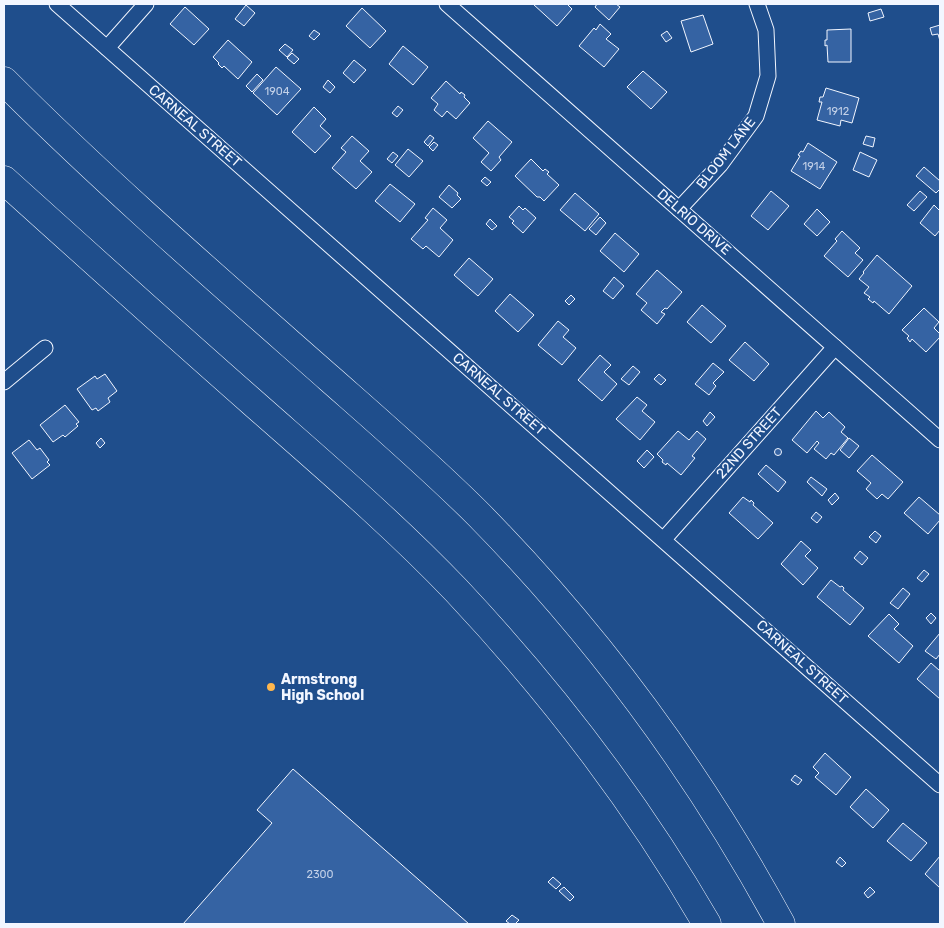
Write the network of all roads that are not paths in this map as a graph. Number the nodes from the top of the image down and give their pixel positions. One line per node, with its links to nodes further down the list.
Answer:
1 (57, 4): 5 (street, CARNEAL STREET)
2 (146, 4): 5 (street)
3 (447, 4): 9 (street, DELRIO DRIVE)
4 (757, 4): 9 (street, BLOOM LANE)
5 (107, 48): 15 (street, CARNEAL STREET)
6 (4, 81): 18 (highway)
7 (4, 180): 12 (highway)
8 (4, 199): 12 (highway)
9 (679, 209): 10 (street, DELRIO DRIVE)
10 (835, 347): 14 (street, DELRIO DRIVE); 15 (street, 22ND STREET)
11 (45, 348): 13 (street)
12 (196, 353): 17 (highway)
13 (4, 382)
14 (940, 440)
15 (664, 539): 16 (street, CARNEAL STREET)
16 (940, 785)
17 (707, 924)
18 (781, 924)

